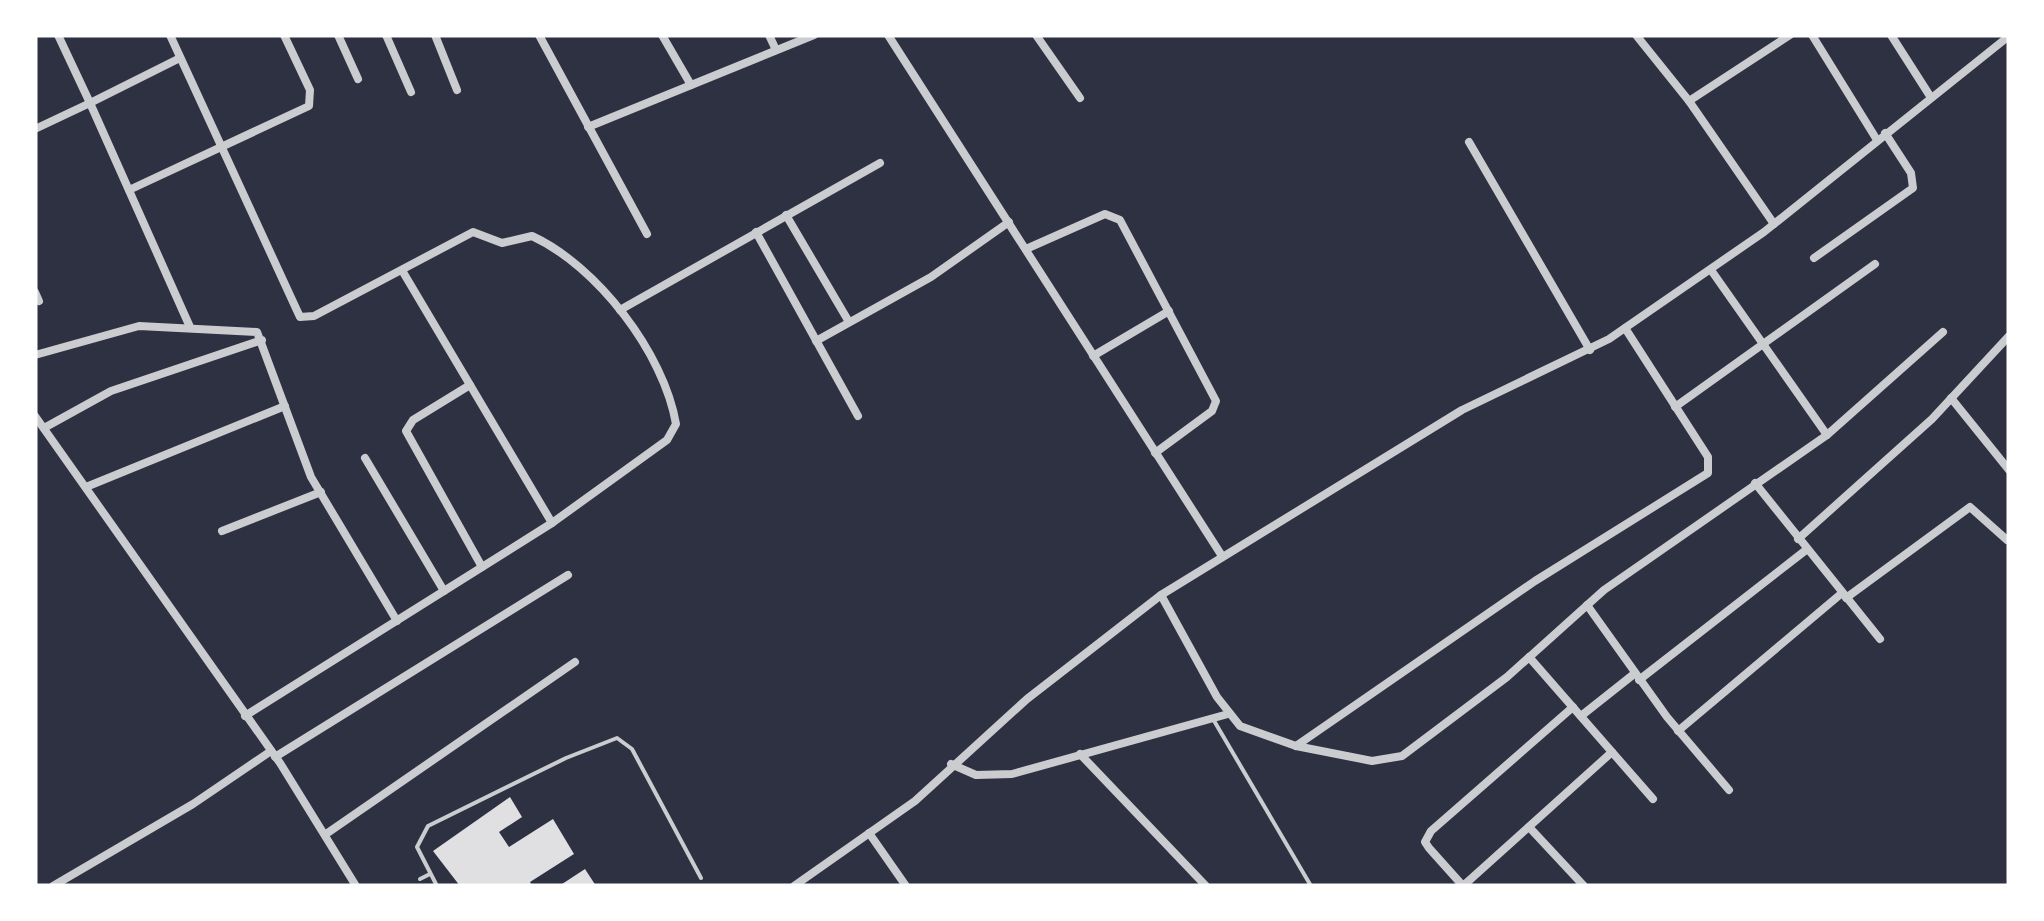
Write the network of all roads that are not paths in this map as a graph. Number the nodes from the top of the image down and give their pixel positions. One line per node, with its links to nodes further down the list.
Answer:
1 (58, 35): 27 (street)
2 (170, 35): 19 (street)
3 (284, 35): 32 (street)
4 (338, 35): 20 (street)
5 (386, 35): 23 (street)
6 (435, 35): 22 (street)
7 (540, 35): 28 (street)
8 (662, 35): 21 (street)
9 (769, 35): 18 (street)
10 (814, 35): 18 (street)
11 (888, 35): 36 (street)
12 (1036, 35): 25 (street)
13 (1636, 35): 26 (street)
14 (1790, 35): 26 (street)
15 (1812, 35): 30 (street)
16 (1891, 35): 24 (street)
17 (2009, 36): 24 (street)
18 (776, 50): 21 (street)
19 (180, 58): 27 (street); 32 (street)
20 (358, 79)
21 (691, 85): 28 (street)
22 (457, 90)
23 (410, 92)
24 (1930, 96): 30 (street)
25 (1080, 98)
26 (1689, 102): 37 (street)
27 (90, 103): 29 (street); 34 (street)
28 (588, 127): 39 (street)
29 (35, 128)
30 (1881, 136): 37 (street); 41 (street)
31 (1470, 142): 55 (street)
32 (220, 151): 34 (street); 44 (street)
33 (880, 163): 35 (street)
34 (129, 190): 48 (street)
35 (786, 215): 38 (street); 47 (street)
36 (1008, 222): 40 (street); 47 (street)
37 (1774, 224): 43 (street)
38 (756, 232): 45 (street); 53 (street)
39 (647, 234)
40 (1026, 249): 46 (street); 57 (street)
41 (1814, 258)
42 (1876, 264): 54 (street)
43 (1711, 270): 49 (street); 54 (street)
44 (403, 272): 45 (street); 58 (street)
45 (620, 310): 72 (street)
46 (1169, 311): 57 (street); 66 (street)
47 (849, 322): 53 (street)
48 (190, 327): 52 (street); 56 (street)
49 (1625, 328): 55 (street); 61 (street)
50 (1943, 332): 65 (street)
51 (2009, 336): 59 (street)
52 (262, 340): 60 (street); 64 (street)
53 (816, 341): 63 (street)
54 (1764, 344): 61 (street); 65 (street)
55 (1590, 350): 77 (street)
56 (35, 355)
57 (1093, 356): 66 (street)
58 (470, 385): 72 (street); 78 (street)
59 (1950, 398): 68 (street); 74 (street)
60 (285, 406): 70 (street); 71 (street)
61 (1675, 407): 95 (street)
62 (35, 416): 64 (street)
63 (858, 416)
64 (44, 428): 70 (street)
65 (1827, 435): 69 (street)
66 (1154, 453): 77 (street)
67 (365, 458): 80 (street)
68 (2009, 470)
69 (1755, 483): 74 (street); 83 (street)
70 (86, 486): 91 (street)
71 (321, 492): 73 (street); 84 (street)
72 (552, 523): 78 (street)
73 (222, 531)
74 (1798, 539): 76 (street)
75 (2007, 540): 82 (street)
76 (1806, 550): 82 (street); 88 (street)
77 (1222, 556): 81 (street)
78 (482, 567): 80 (street)
79 (568, 575): 97 (street)
80 (444, 590): 84 (street)
81 (1161, 595): 90 (street); 99 (street)
82 (1844, 596): 85 (street); 94 (street)
83 (1587, 605): 86 (street); 88 (street)
84 (396, 621): 91 (street)
85 (1880, 639)
86 (1529, 657): 89 (street); 95 (street)
87 (576, 662): 104 (street)
88 (1637, 677): 92 (street); 94 (street)
89 (1573, 707): 92 (street); 102 (street)
90 (1228, 714): 93 (street); 95 (street)
91 (246, 716): 97 (street)
92 (1581, 716): 96 (street)
93 (1213, 719): 98 (street); 114 (lane)
94 (1678, 731): 100 (street)
95 (1296, 746)
96 (1612, 752): 101 (street); 102 (street)
97 (273, 754): 104 (street); 108 (street)
98 (1080, 754): 99 (street); 113 (street)
99 (951, 764): 103 (street)
100 (1729, 790)
101 (1653, 798)
102 (1529, 827): 115 (street)
103 (869, 833): 111 (street); 112 (street)
104 (326, 834): 109 (street)
105 (430, 874): 106 (lane); 107 (lane); 110 (lane)
106 (701, 878)
107 (420, 879)
108 (53, 886)
109 (356, 886)
110 (437, 886)
111 (794, 886)
112 (906, 886)
113 (1206, 886)
114 (1312, 886)
115 (1584, 886)

